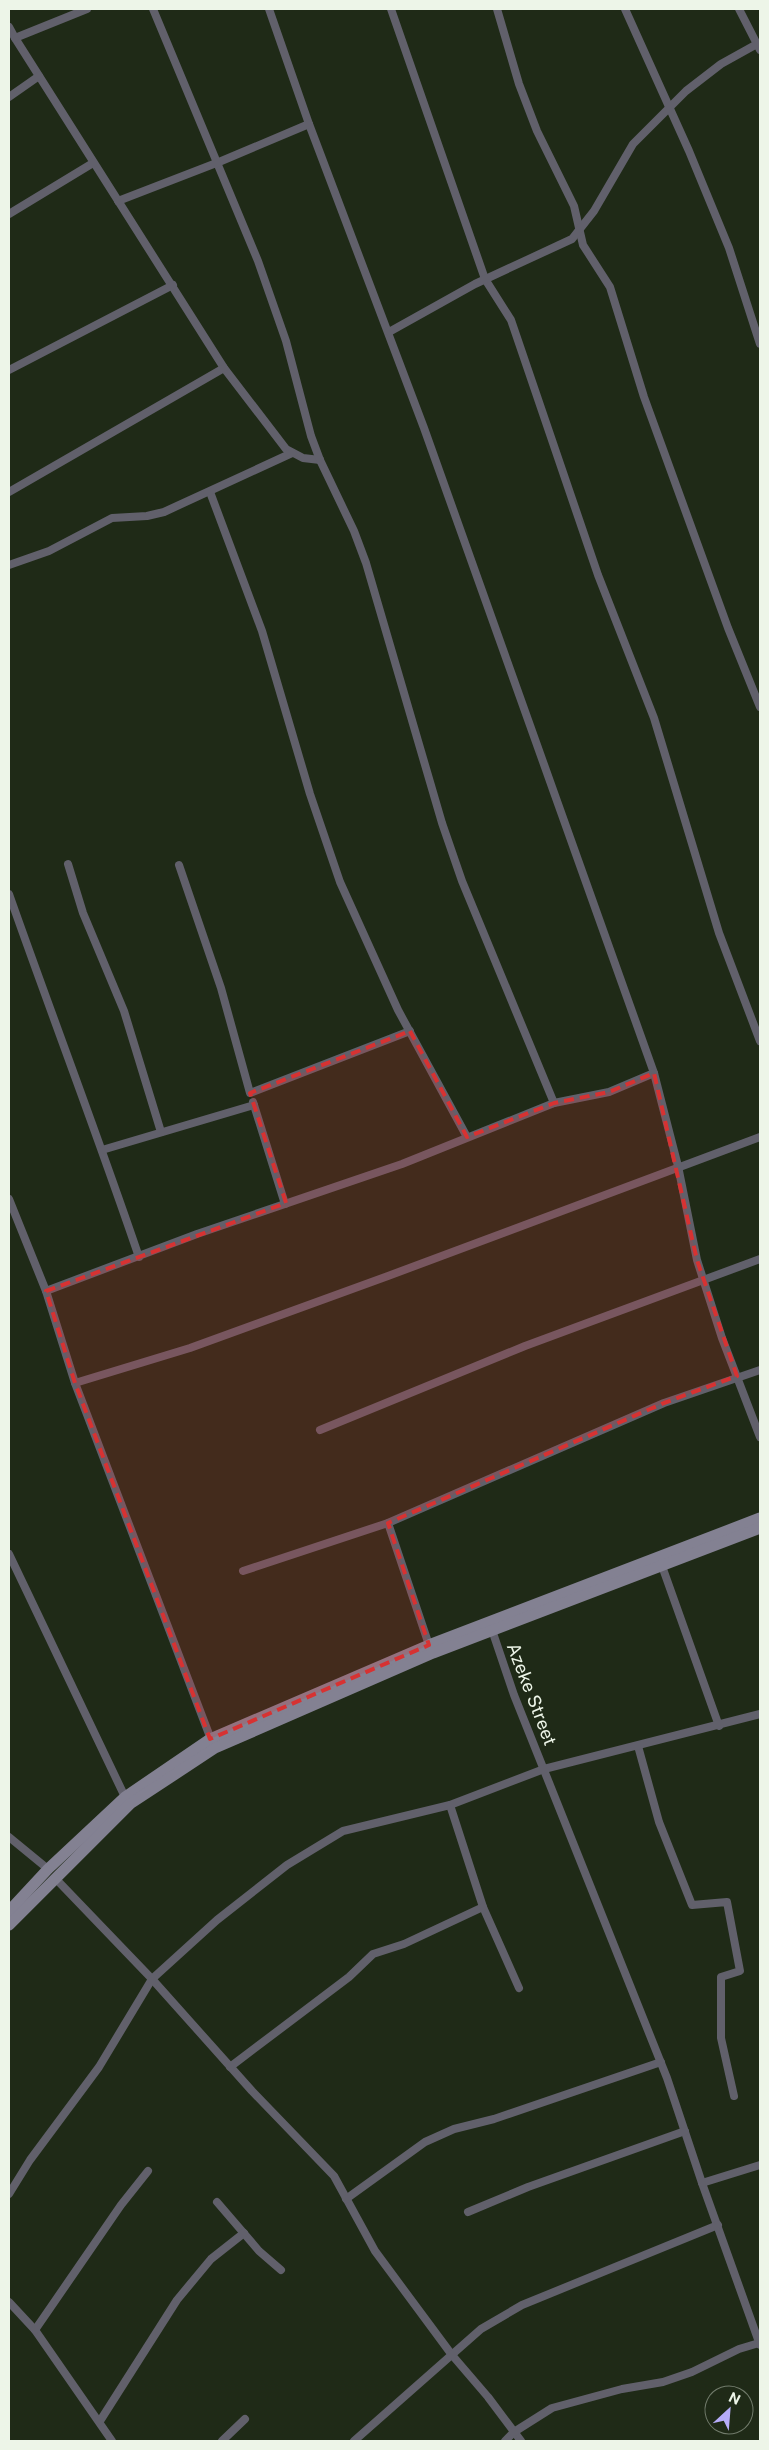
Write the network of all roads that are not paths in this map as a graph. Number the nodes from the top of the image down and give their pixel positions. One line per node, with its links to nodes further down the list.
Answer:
1 (87, 9): 9 (street)
2 (153, 9): 15 (street)
3 (270, 9): 14 (street)
4 (391, 9): 20 (street)
5 (497, 9): 19 (street)
6 (625, 9): 13 (street)
7 (739, 9): 10 (street)
8 (9, 28): 9 (street)
9 (15, 38): 11 (street)
10 (759, 47): 13 (street)
11 (39, 76): 12 (street); 16 (street)
12 (9, 97)
13 (670, 107): 19 (street); 23 (street)
14 (309, 124): 15 (street); 22 (street)
15 (219, 162): 17 (street); 27 (street)
16 (93, 163): 17 (street); 18 (street)
17 (118, 201): 21 (street)
18 (9, 214)
19 (580, 231): 20 (street); 31 (street)
20 (485, 279): 22 (street); 36 (street)
21 (173, 285): 24 (street); 25 (street)
22 (389, 332): 37 (street)
23 (760, 344)
24 (224, 368): 26 (street); 28 (street)
25 (9, 370)
26 (292, 453): 27 (street); 29 (street)
27 (320, 460): 39 (street)
28 (9, 492)
29 (210, 492): 30 (street); 35 (street)
30 (9, 565)
31 (760, 707)
32 (68, 864): 41 (street)
33 (179, 864): 38 (street)
34 (9, 894): 44 (street)
35 (410, 1031): 38 (street); 42 (street)
36 (760, 1041)
37 (654, 1073): 39 (street); 45 (street)
38 (250, 1093): 40 (street)
39 (554, 1103): 42 (street)
40 (254, 1105): 41 (street); 47 (street)
41 (161, 1132): 44 (street)
42 (467, 1137): 47 (street)
43 (760, 1137): 45 (street)
44 (102, 1150): 48 (street)
45 (678, 1166): 50 (street); 54 (street)
46 (9, 1199): 51 (street)
47 (285, 1204): 48 (street)
48 (139, 1257): 51 (street)
49 (760, 1259): 50 (street)
50 (703, 1281): 53 (street); 55 (street)
51 (46, 1291): 54 (street)
52 (760, 1370): 53 (street)
53 (738, 1376): 56 (street); 58 (street)
54 (74, 1383): 67 (street)
55 (320, 1430)
56 (760, 1438)
57 (760, 1518): 64 (main road)
58 (388, 1523): 62 (street); 64 (street)
59 (760, 1528): 61 (main road)
60 (9, 1554): 70 (street)
61 (662, 1566): 63 (main road); 66 (street)
62 (243, 1571)
63 (492, 1630): 67 (main road); 69 (street, Azeke Street)
64 (429, 1645): 67 (main road)
65 (760, 1714): 66 (street)
66 (719, 1726): 68 (street)
67 (213, 1744): 70 (main road); 73 (main road)
68 (638, 1746): 69 (street); 81 (street)
69 (544, 1769): 71 (street); 79 (street, Azeke Street)
70 (125, 1797): 73 (main road)
71 (450, 1805): 74 (street); 77 (street)
72 (9, 1838): 73 (street)
73 (51, 1874): 75 (main road); 76 (main road); 77 (street)
74 (482, 1907): 78 (street); 80 (street)
75 (9, 1911)
76 (9, 1925)
77 (152, 1979): 80 (street); 86 (street)
78 (519, 1988)
79 (661, 2062): 82 (street, Azeke Street); 87 (street)
80 (230, 2067): 87 (street)
81 (734, 2096)
82 (685, 2131): 85 (street, Azeke Street); 89 (street)
83 (760, 2165): 85 (street)
84 (148, 2171): 94 (street)
85 (702, 2183): 90 (street, Azeke Street)
86 (9, 2194)
87 (346, 2199): 96 (street)
88 (217, 2202): 91 (street)
89 (468, 2212)
90 (718, 2225): 95 (street, Azeke Street); 96 (street)
91 (244, 2233): 92 (street); 98 (street)
92 (281, 2270)
93 (9, 2302): 94 (street)
94 (35, 2330): 98 (street)
95 (760, 2344): 99 (street)
96 (452, 2355): 99 (street); 102 (street)
97 (245, 2419): 101 (street)
98 (100, 2421): 100 (street)
99 (514, 2432): 103 (street); 104 (street)
100 (112, 2441)
101 (222, 2441)
102 (354, 2441)
103 (505, 2441)
104 (521, 2441)

